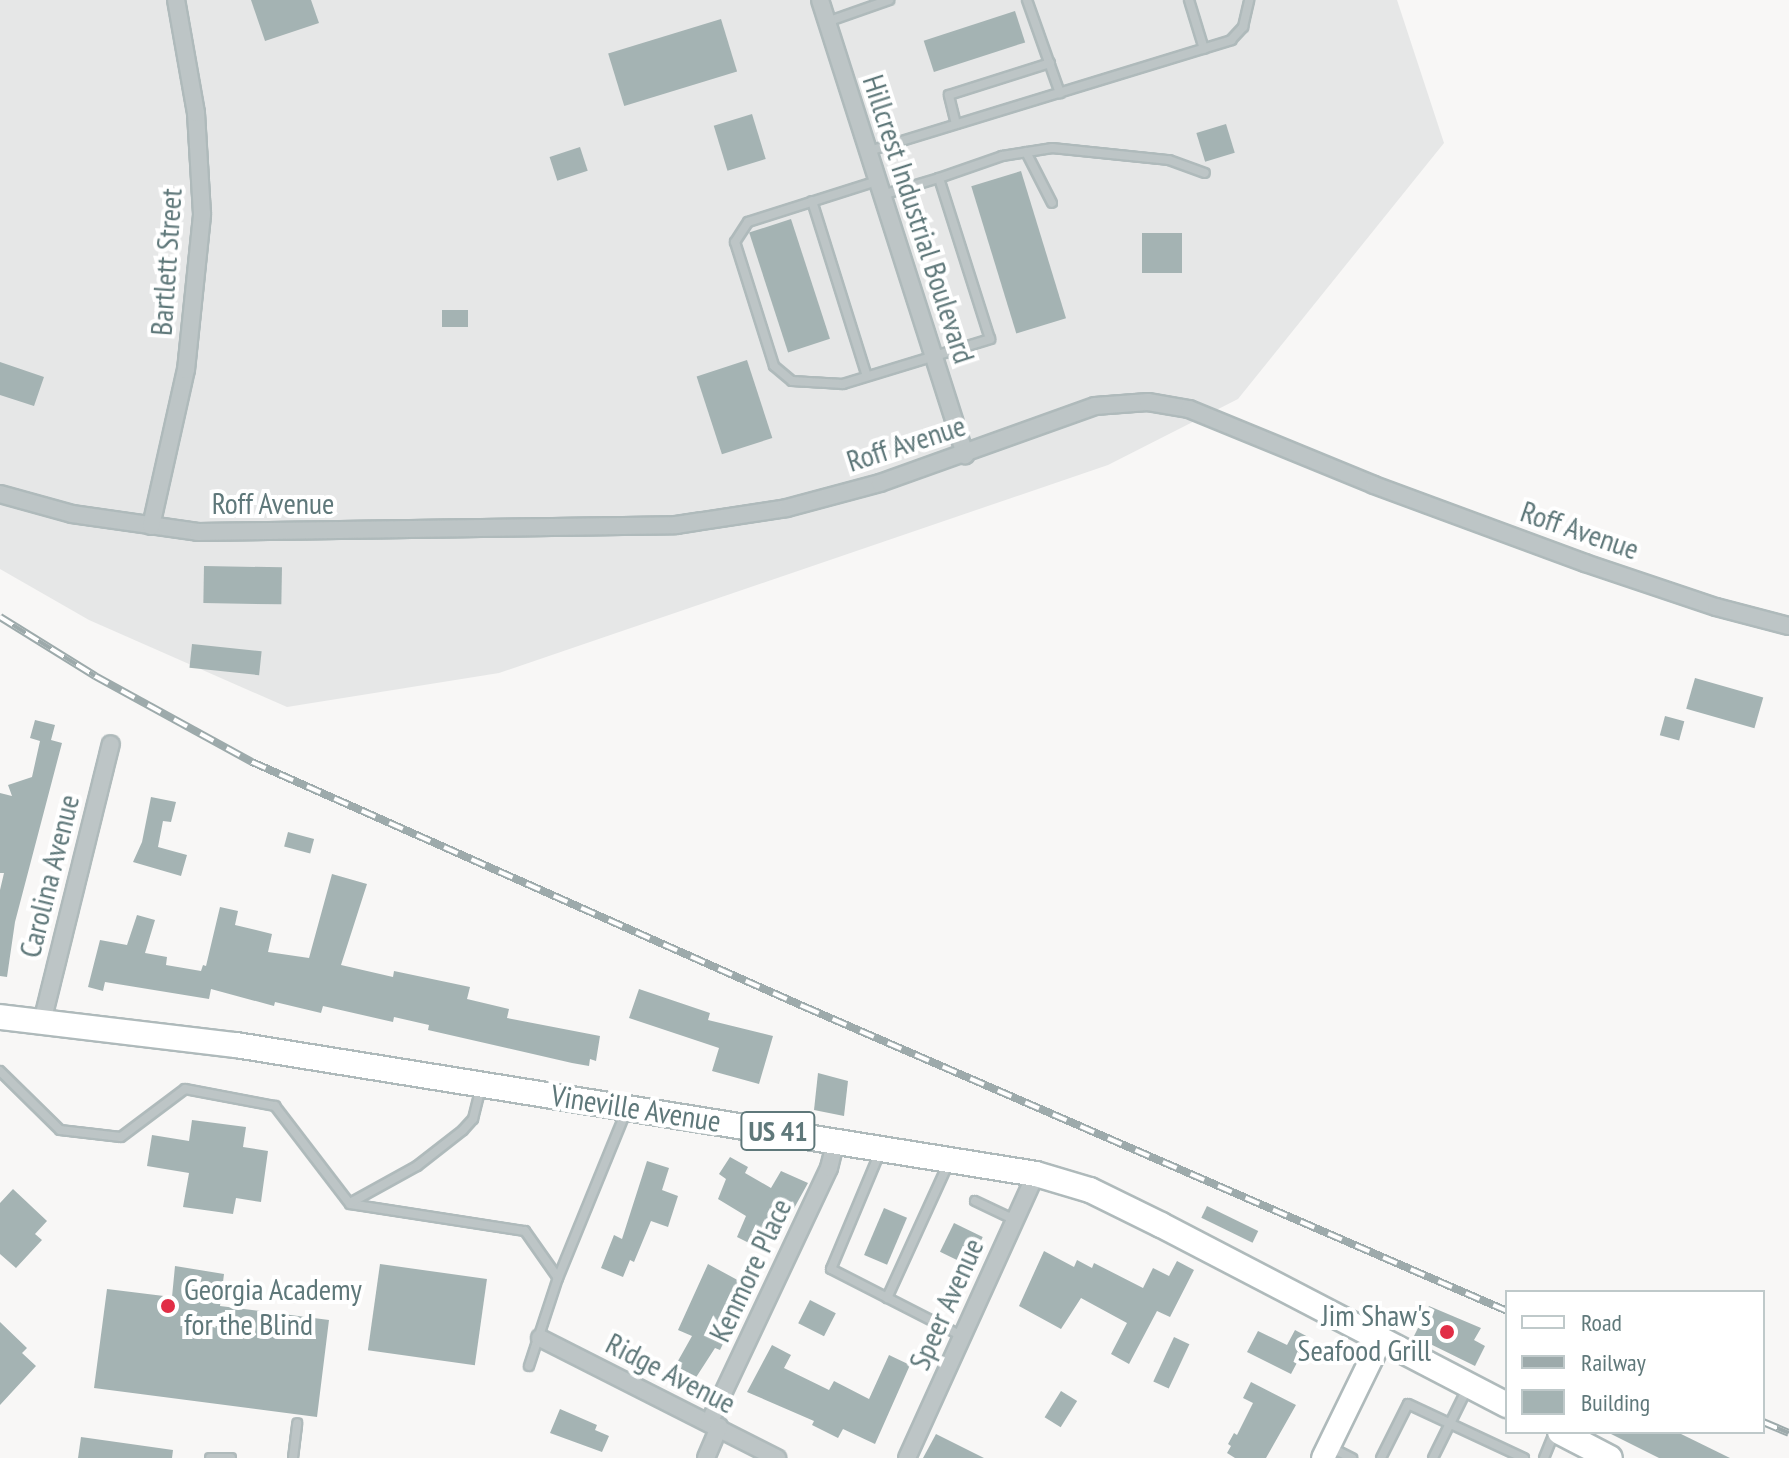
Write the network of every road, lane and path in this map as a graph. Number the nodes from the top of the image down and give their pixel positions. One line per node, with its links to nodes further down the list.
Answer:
1 (176, 0): 24 (street, Bartlett Street)
2 (820, 0): 8 (street, Hillcrest Industrial Boulevard)
3 (889, 0): 7 (lane)
4 (1027, 0): 10 (lane)
5 (1189, 0): 9 (lane)
6 (1249, 0): 9 (lane)
7 (874, 3): 8 (lane)
8 (827, 22): 13 (street, Hillcrest Industrial Boulevard)
9 (1204, 49): 11 (lane)
10 (1050, 63): 11 (lane); 12 (lane)
11 (1060, 93): 12 (lane)
12 (956, 124): 13 (lane)
13 (868, 151): 17 (street, Hillcrest Industrial Boulevard)
14 (1026, 152): 15 (lane); 16 (lane); 19 (lane)
15 (1205, 173)
16 (939, 178): 17 (lane); 20 (lane)
17 (880, 188): 18 (lane); 20 (street, Hillcrest Industrial Boulevard)
18 (812, 201): 21 (lane); 21 (lane)
19 (1052, 203)
20 (933, 356): 21 (lane); 22 (street, Hillcrest Industrial Boulevard)
21 (867, 376)
22 (965, 455): 24 (street, Roff Avenue); 25 (street, Roff Avenue)
23 (0, 494): 24 (street, Roff Avenue)
24 (151, 526)
25 (1789, 626)
26 (111, 744): 28 (street, Carolina Avenue)
27 (0, 1017): 28 (main road, Vineville Avenue / US 41)
28 (42, 1022): 30 (main road, Vineville Avenue / US 41)
29 (0, 1071): 37 (lane)
30 (482, 1083): 31 (main road, Vineville Avenue / US 41); 37 (lane)
31 (627, 1106): 32 (main road, Vineville Avenue / US 41); 39 (lane)
32 (836, 1140): 33 (main road, Vineville Avenue / US 41); 49 (street, Kenmore Place)
33 (881, 1148): 34 (main road, Vineville Avenue / US 41); 40 (lane)
34 (950, 1159): 35 (main road, Vineville Avenue / US 41); 40 (lane)
35 (1036, 1174): 38 (street, Speer Avenue); 43 (main road, Vineville Avenue / US 41)
36 (975, 1201): 38 (lane)
37 (350, 1204): 39 (lane)
38 (1015, 1220): 41 (street, Speer Avenue)
39 (558, 1278): 42 (lane)
40 (887, 1298): 41 (lane)
41 (962, 1336): 58 (street, Speer Avenue)
42 (540, 1338): 44 (lane); 49 (street, Ridge Avenue)
43 (1381, 1339): 45 (main road, Vineville Avenue / US 41); 52 (street)
44 (529, 1366)
45 (1469, 1385): 46 (main road, Vineville Avenue / US 41); 47 (lane)
46 (1505, 1404)
47 (1451, 1422): 60 (lane); 61 (lane); 62 (lane)
48 (297, 1423): 55 (lane)
49 (714, 1425): 56 (street, Kenmore Place); 57 (street, Ridge Avenue)
50 (1556, 1434): 63 (lane)
51 (1561, 1434): 64 (main road)
52 (1326, 1452): 59 (lane)
53 (210, 1458): 54 (lane)
54 (231, 1458)
55 (293, 1458)
56 (706, 1458)
57 (777, 1458)
58 (907, 1458)
59 (1352, 1458)
60 (1381, 1458)
61 (1433, 1458)
62 (1524, 1458)
63 (1544, 1458)
64 (1610, 1458)

